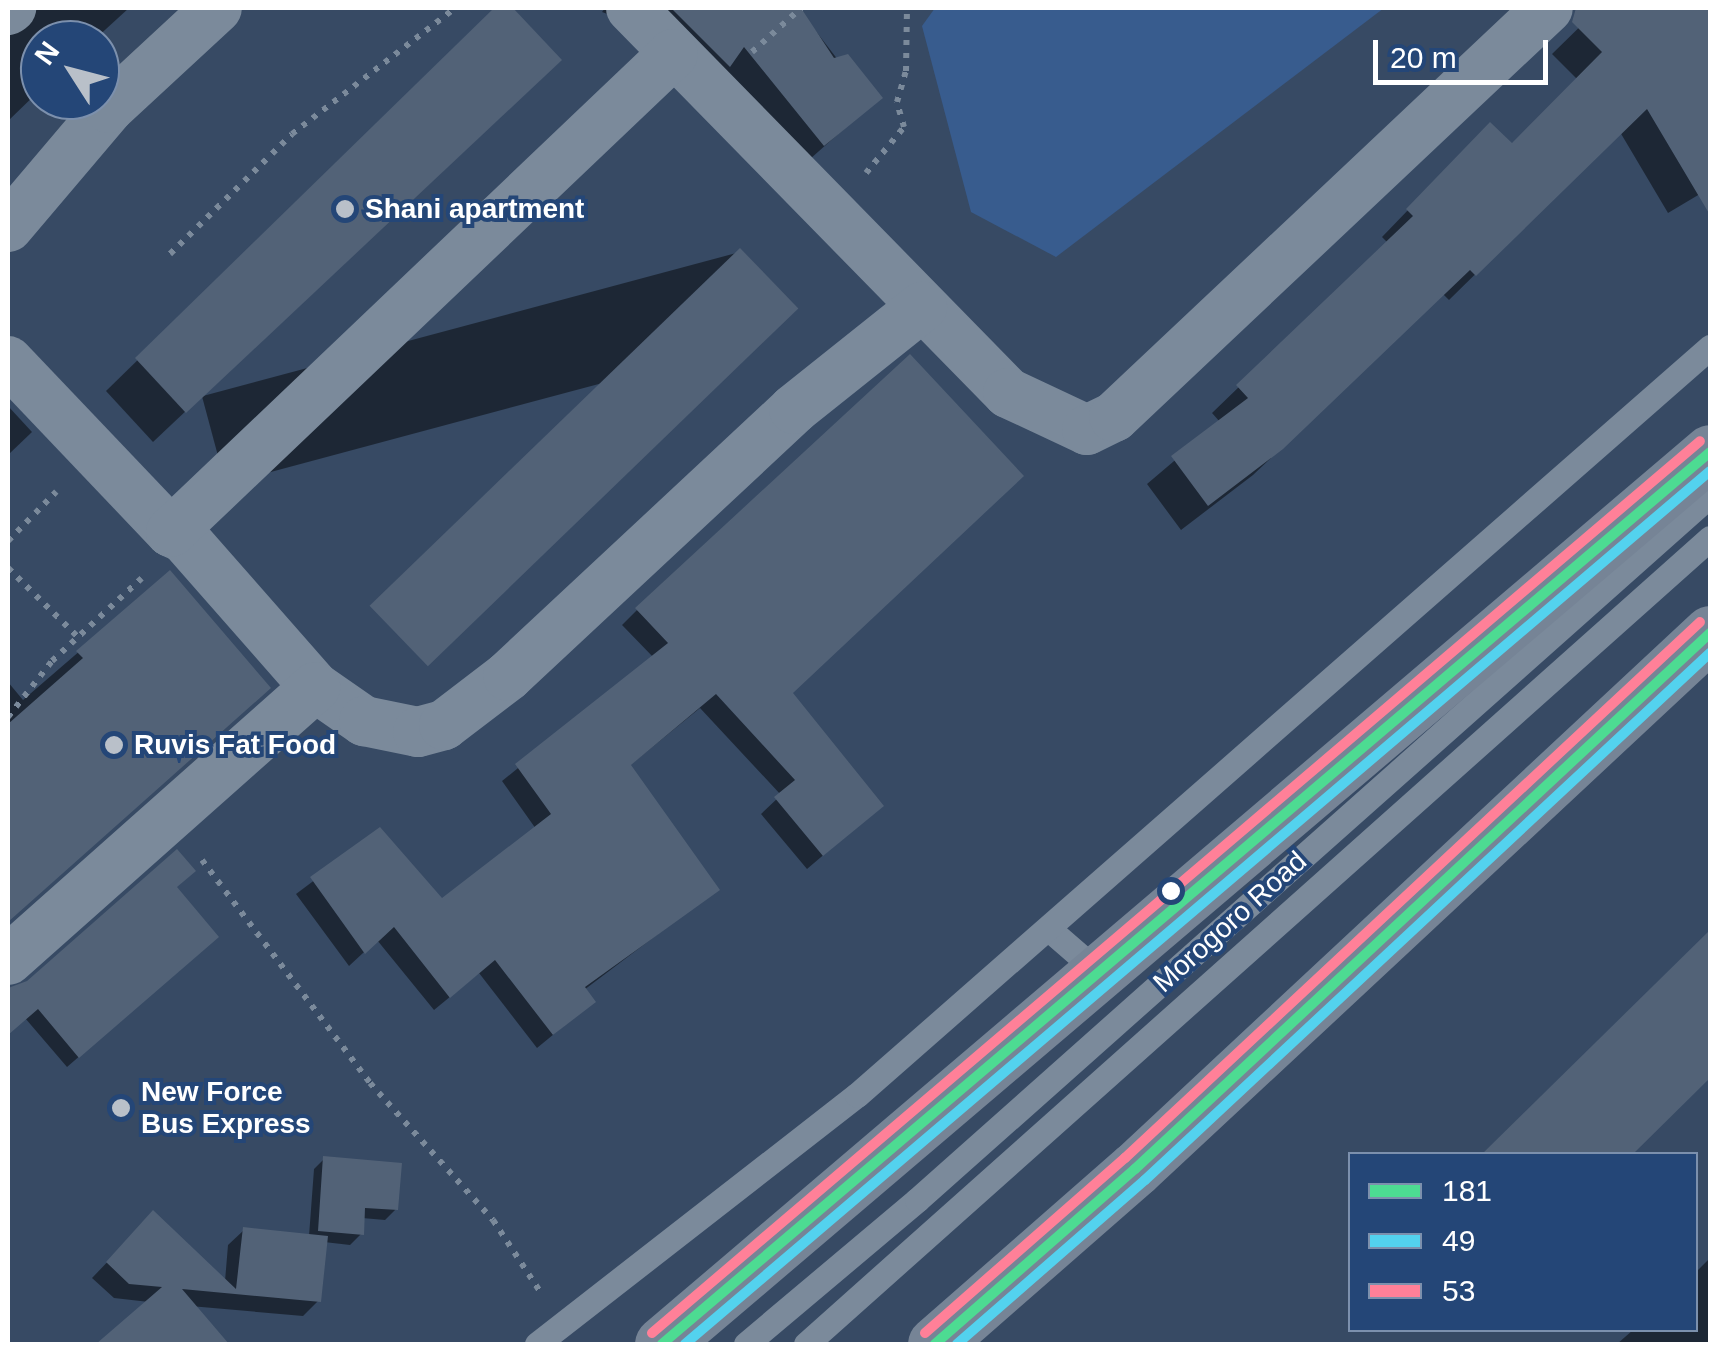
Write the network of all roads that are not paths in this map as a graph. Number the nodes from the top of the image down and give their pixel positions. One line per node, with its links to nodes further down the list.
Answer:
1 (217, 8): 5 (street)
2 (630, 8): 4 (street)
3 (1548, 8): 6 (street)
4 (673, 54): 6 (street); 11 (street)
5 (8, 227)
6 (922, 307): 14 (street)
7 (1710, 347): 15 (lane)
8 (8, 361): 11 (street)
9 (1710, 452): 17 (highway, Morogoro Road)
10 (1710, 495): 20 (lane, Morogoro Road)
11 (178, 535): 14 (street)
12 (1710, 538): 21 (lane, Morogoro Road)
13 (1710, 633): 22 (highway)
14 (315, 687): 16 (street)
15 (1050, 930): 17 (lane); 18 (lane)
16 (8, 960)
17 (1102, 974): 19 (highway, Morogoro Road)
18 (537, 1344)
19 (662, 1344)
20 (746, 1344)
21 (806, 1344)
22 (935, 1344)

